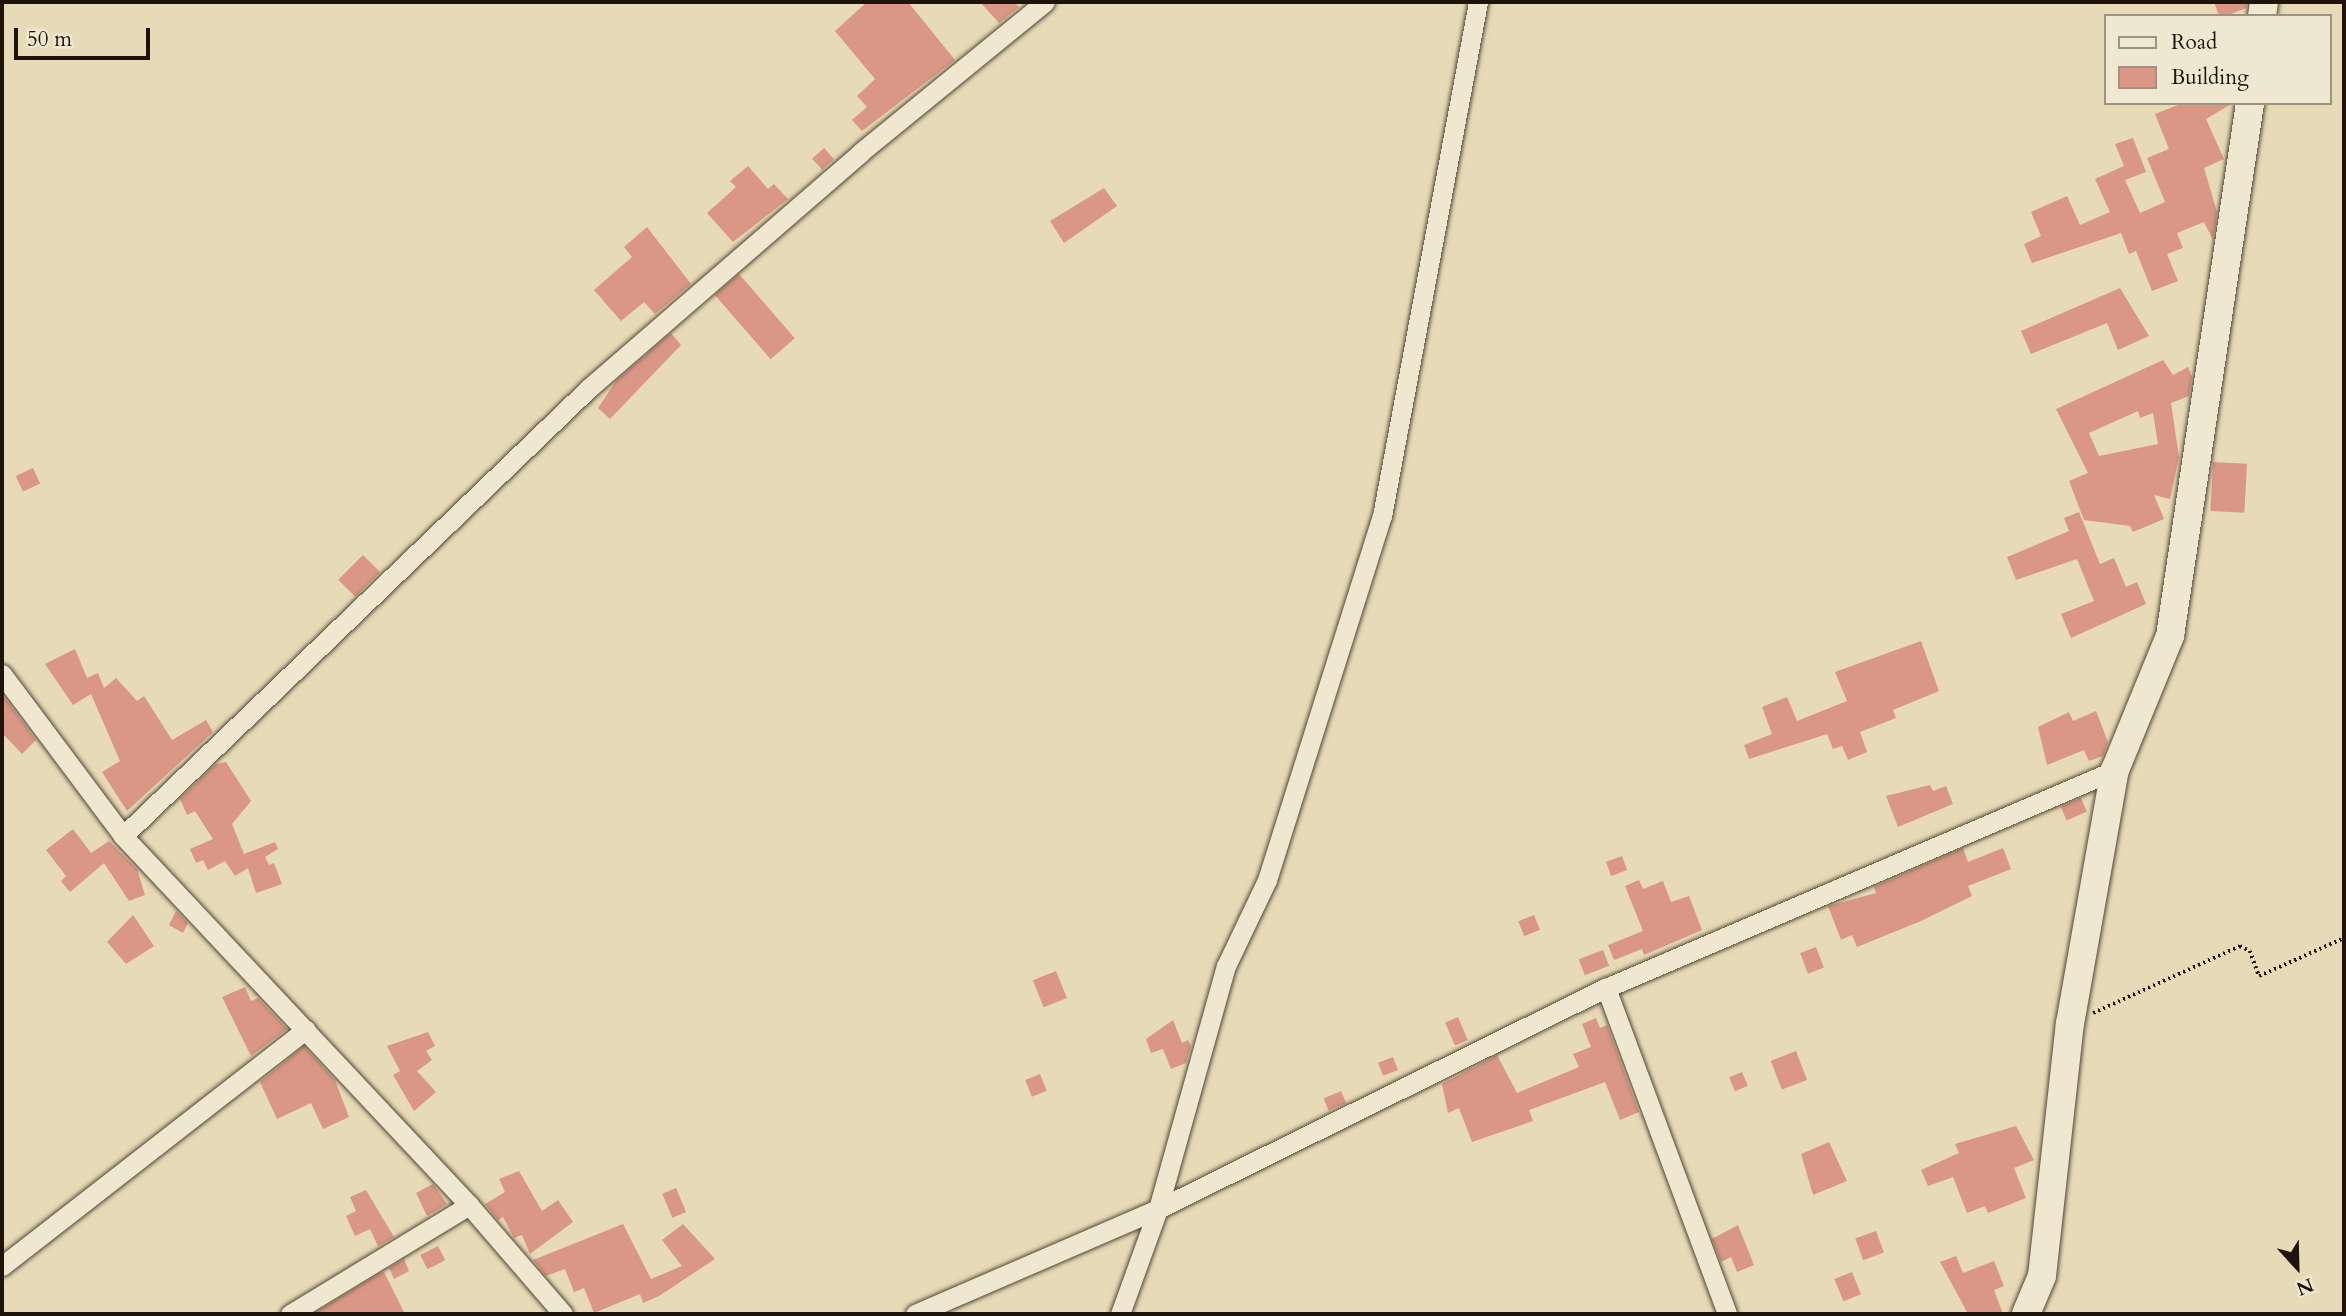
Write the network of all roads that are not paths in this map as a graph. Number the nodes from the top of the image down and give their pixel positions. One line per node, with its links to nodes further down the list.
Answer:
1 (1045, 2): 6 (street)
2 (1478, 2): 10 (street)
3 (2250, 105): 5 (street)
4 (2, 674): 6 (street)
5 (2115, 769): 7 (street); 17 (street)
6 (123, 836): 8 (street)
7 (1606, 988): 10 (street); 16 (street)
8 (306, 1029): 9 (street); 11 (street)
9 (469, 1205): 12 (street); 13 (street)
10 (1158, 1209): 14 (street); 15 (street)
11 (2, 1266)
12 (290, 1314)
13 (563, 1314)
14 (915, 1314)
15 (1120, 1314)
16 (1727, 1314)
17 (2026, 1314)

